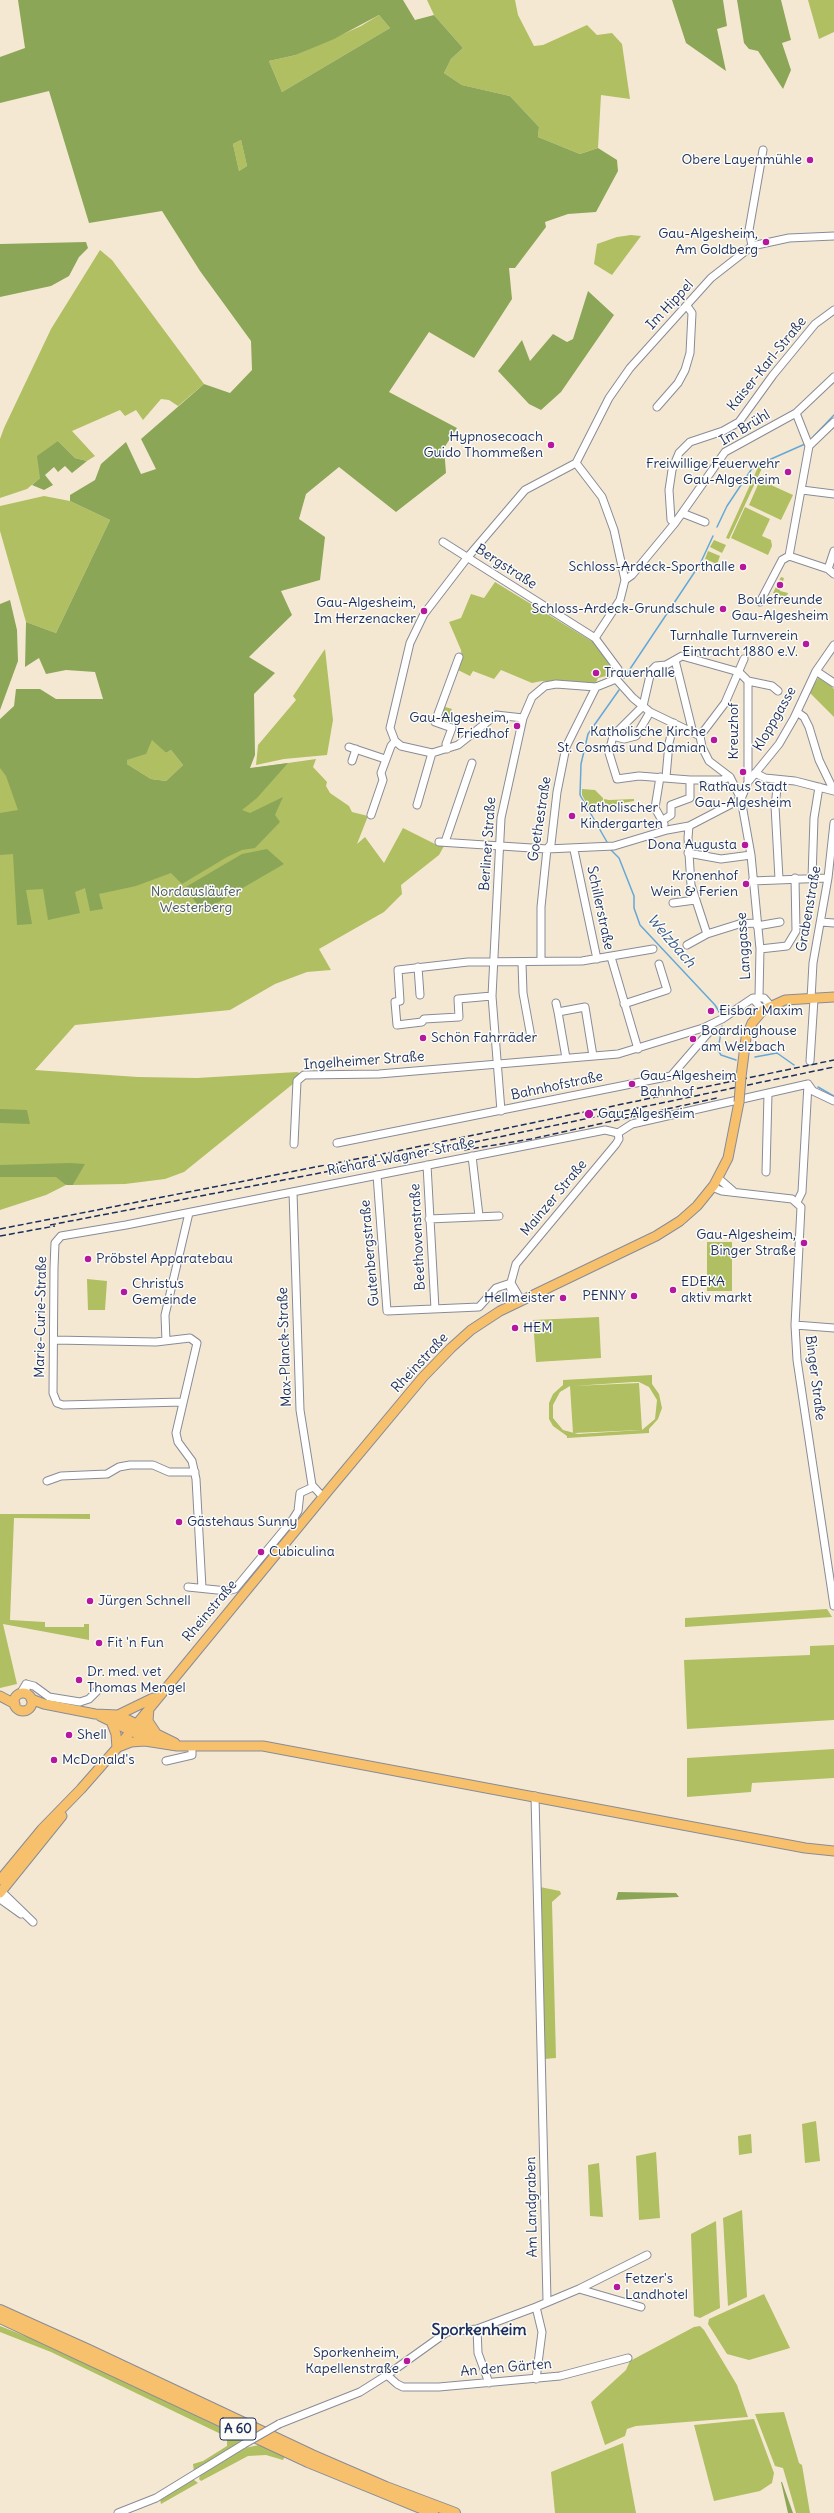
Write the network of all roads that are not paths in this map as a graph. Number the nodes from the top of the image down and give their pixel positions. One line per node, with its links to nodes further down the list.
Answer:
1 (763, 150): 3 (street)
2 (834, 236): 3 (street, Im Hippel)
3 (752, 246): 4 (street, Im Hippel)
4 (686, 306): 7 (street); 11 (street, Im Hippel)
5 (834, 310): 16 (street, Kaiser-Karl-Straße)
6 (834, 377): 8 (street, Im Brühl)
7 (657, 407)
8 (796, 413): 10 (street); 14 (street, Im Brühl)
9 (834, 422): 10 (street)
10 (809, 446): 12 (street)
11 (576, 463): 20 (street); 23 (street)
12 (802, 490): 13 (street); 19 (street)
13 (834, 494)
14 (682, 513): 15 (street); 16 (street, Im Brühl)
15 (705, 522)
16 (675, 523): 23 (street, Im Brühl)
17 (443, 542): 20 (street, Bergstraße)
18 (834, 551): 21 (street)
19 (789, 556): 21 (street); 24 (street)
20 (468, 558): 25 (street, Bergstraße); 45 (street)
21 (828, 570): 22 (street)
22 (834, 574)
23 (625, 580): 25 (street)
24 (760, 602)
25 (596, 638): 32 (street, Bergstraße)
26 (834, 645): 30 (street, Kloppgasse)
27 (459, 657): 46 (street)
28 (744, 659): 31 (street)
29 (675, 660): 31 (street); 37 (street); 42 (street)
30 (816, 671): 34 (street); 39 (street, Kloppgasse)
31 (739, 672): 33 (street); 44 (street)
32 (616, 679): 35 (street, Berliner Straße); 37 (street)
33 (748, 681): 36 (street); 56 (street, Kreuzhof)
34 (834, 683)
35 (596, 687): 40 (street, Berliner Straße); 67 (street, Goethestraße)
36 (778, 691)
37 (643, 706): 38 (street); 43 (street)
38 (650, 712): 41 (street); 43 (street)
39 (796, 712): 51 (street, Kloppgasse); 58 (street)
40 (523, 718): 46 (street); 66 (street, Berliner Straße)
41 (674, 723): 42 (street); 53 (street)
42 (693, 733): 44 (street)
43 (613, 736): 53 (street)
44 (700, 736): 52 (street)
45 (395, 741): 47 (street); 48 (street)
46 (447, 750): 47 (street)
47 (432, 753): 60 (street)
48 (385, 759): 49 (street); 61 (street)
49 (352, 761)
50 (472, 763): 66 (street)
51 (755, 773): 55 (street); 56 (street, Kloppgasse)
52 (730, 776): 54 (street); 59 (street, Langgasse)
53 (663, 777): 54 (street); 62 (street)
54 (690, 780): 62 (street)
55 (778, 780): 57 (street); 75 (street)
56 (748, 782): 59 (street, Kloppgasse)
57 (819, 787): 58 (street); 73 (street)
58 (834, 791)
59 (741, 799): 64 (street); 70 (street, Langgasse)
60 (417, 805)
61 (371, 815)
62 (663, 820): 65 (street)
63 (834, 823): 71 (street, Grabenstraße)
64 (689, 826): 65 (street); 69 (street)
65 (666, 830): 68 (street)
66 (500, 848): 67 (street); 91 (street, Berliner Straße)
67 (547, 849): 68 (street); 89 (street, Goethestraße)
68 (574, 850): 88 (street, Schillerstraße)
69 (688, 853): 70 (street); 77 (street)
70 (751, 855): 76 (street, Langgasse)
71 (832, 857): 74 (street, Grabenstraße)
72 (795, 878): 73 (street); 75 (street); 86 (street)
73 (812, 878): 74 (street)
74 (828, 878): 80 (street, Grabenstraße)
75 (780, 879): 76 (street)
76 (752, 881): 82 (street, Langgasse)
77 (695, 900): 78 (street); 83 (street)
78 (673, 903)
79 (780, 922): 82 (street)
80 (821, 922): 81 (street); 98 (street, Grabenstraße)
81 (834, 923)
82 (756, 924): 83 (street); 86 (street, Langgasse)
83 (707, 934): 84 (street)
84 (687, 945)
85 (653, 949): 87 (street)
86 (760, 949): 96 (street, Langgasse)
87 (611, 956): 88 (street, Schillerstraße); 101 (street, Schillerstraße)
88 (597, 959): 89 (street)
89 (541, 961): 90 (street)
90 (522, 963): 91 (street); 105 (street)
91 (494, 964): 93 (street); 95 (street, Berliner Straße)
92 (658, 964): 101 (street)
93 (418, 967): 94 (street); 95 (street)
94 (420, 995)
95 (492, 996): 110 (street, Berliner Straße)
96 (759, 996): 99 (street); 102 (street)
97 (834, 997): 98 (main road)
98 (812, 999): 102 (main road); 109 (street, Grabenstraße)
99 (750, 1000): 102 (street); 104 (street)
100 (556, 1002): 103 (street)
101 (624, 1004): 106 (street, Schillerstraße)
102 (767, 1008): 122 (main road, Rheinstraße, bridge)
103 (558, 1012): 107 (street); 108 (street)
104 (709, 1026): 106 (street, Ingelheimer Straße); 114 (street, Bahnhofstraße)
105 (531, 1037)
106 (638, 1048): 107 (street, Ingelheimer Straße)
107 (593, 1056): 108 (street, Ingelheimer Straße)
108 (566, 1058): 110 (street, Ingelheimer Straße)
109 (810, 1061)
110 (498, 1063): 114 (street); 117 (street, Ingelheimer Straße)
111 (808, 1084): 112 (street); 113 (street); 126 (street, Binger Straße)
112 (768, 1094): 115 (street); 120 (street)
113 (834, 1101)
114 (501, 1111): 116 (street, Bahnhofstraße)
115 (618, 1133): 118 (street, Richard-Wagner-Straße); 131 (street, Mainzer Straße)
116 (337, 1143)
117 (294, 1144)
118 (472, 1156): 119 (street, Richard-Wagner-Straße); 128 (street)
119 (427, 1164): 121 (street, Richard-Wagner-Straße); 130 (street, Beethovenstraße)
120 (766, 1172)
121 (376, 1175): 124 (street, Richard-Wagner-Straße); 133 (street, Gutenbergstraße)
122 (718, 1178): 123 (main road, Rheinstraße); 125 (street)
123 (712, 1188): 125 (street); 132 (main road, Rheinstraße)
124 (293, 1192): 127 (street, Richard-Wagner-Straße); 141 (street, Max-Planck-Straße)
125 (733, 1192): 126 (street)
126 (797, 1202): 134 (street, Binger Straße)
127 (189, 1213): 136 (street, Marie-Curie-Straße); 137 (street)
128 (479, 1216): 129 (street); 130 (street)
129 (500, 1216)
130 (429, 1219): 133 (street, Beethovenstraße)
131 (511, 1283): 132 (street, Mainzer Straße); 133 (street, Gutenbergstraße)
132 (518, 1302): 142 (main road, Rheinstraße)
133 (435, 1309)
134 (795, 1325): 135 (street); 145 (street, Binger Straße)
135 (834, 1328)
136 (54, 1340): 137 (street); 138 (street, Marie-Curie-Straße)
137 (166, 1341): 138 (street)
138 (183, 1402): 139 (street)
139 (195, 1472): 140 (street); 144 (street)
140 (47, 1481)
141 (313, 1487): 142 (street); 144 (street, Rheinstraße)
142 (323, 1497): 147 (main road, Rheinstraße)
143 (188, 1587): 144 (street, Rheinstraße)
144 (202, 1588)
145 (834, 1606)
146 (97, 1691): 149 (street)
147 (159, 1694): 150 (main road, Rheinstraße); 151 (main road)
148 (0, 1696): 149 (main road)
149 (23, 1699): 151 (main road)
150 (149, 1708): 152 (main road, Rheinstraße); 153 (main road)
151 (115, 1718): 152 (main road); 155 (main road)
152 (134, 1727): 153 (main road); 155 (main road, Rheinstraße)
153 (156, 1739): 154 (main road); 155 (main road)
154 (192, 1746): 156 (street); 158 (main road)
155 (117, 1748): 157 (main road, Rheinstraße)
156 (166, 1761)
157 (82, 1789): 162 (main road); 165 (main road)
158 (535, 1796): 159 (main road); 170 (street, Am Landgraben)
159 (814, 1850): 160 (main road); 161 (main road)
160 (834, 1851)
161 (834, 1854)
162 (10, 1868): 163 (street); 164 (main road)
163 (0, 1874)
164 (0, 1880)
165 (0, 1894): 167 (street); 167 (street)
166 (0, 1907): 167 (street)
167 (9, 1908)
168 (647, 2254): 169 (street)
169 (579, 2289): 170 (street); 173 (street)
170 (547, 2302): 172 (street)
171 (0, 2307): 176 (highway)
172 (536, 2307): 177 (street); 180 (street)
173 (641, 2307)
174 (0, 2310): 176 (highway, A 60)
175 (0, 2318): 183 (highway, A 60)
176 (21, 2318): 184 (highway, A 60)
177 (478, 2328): 179 (street); 181 (street)
178 (628, 2358): 180 (street, An den Gärten)
179 (387, 2375): 181 (street, An den Gärten); 182 (street, bridge)
180 (536, 2379): 181 (street, An den Gärten)
181 (489, 2383)
182 (118, 2513)
183 (433, 2513)
184 (455, 2513)

